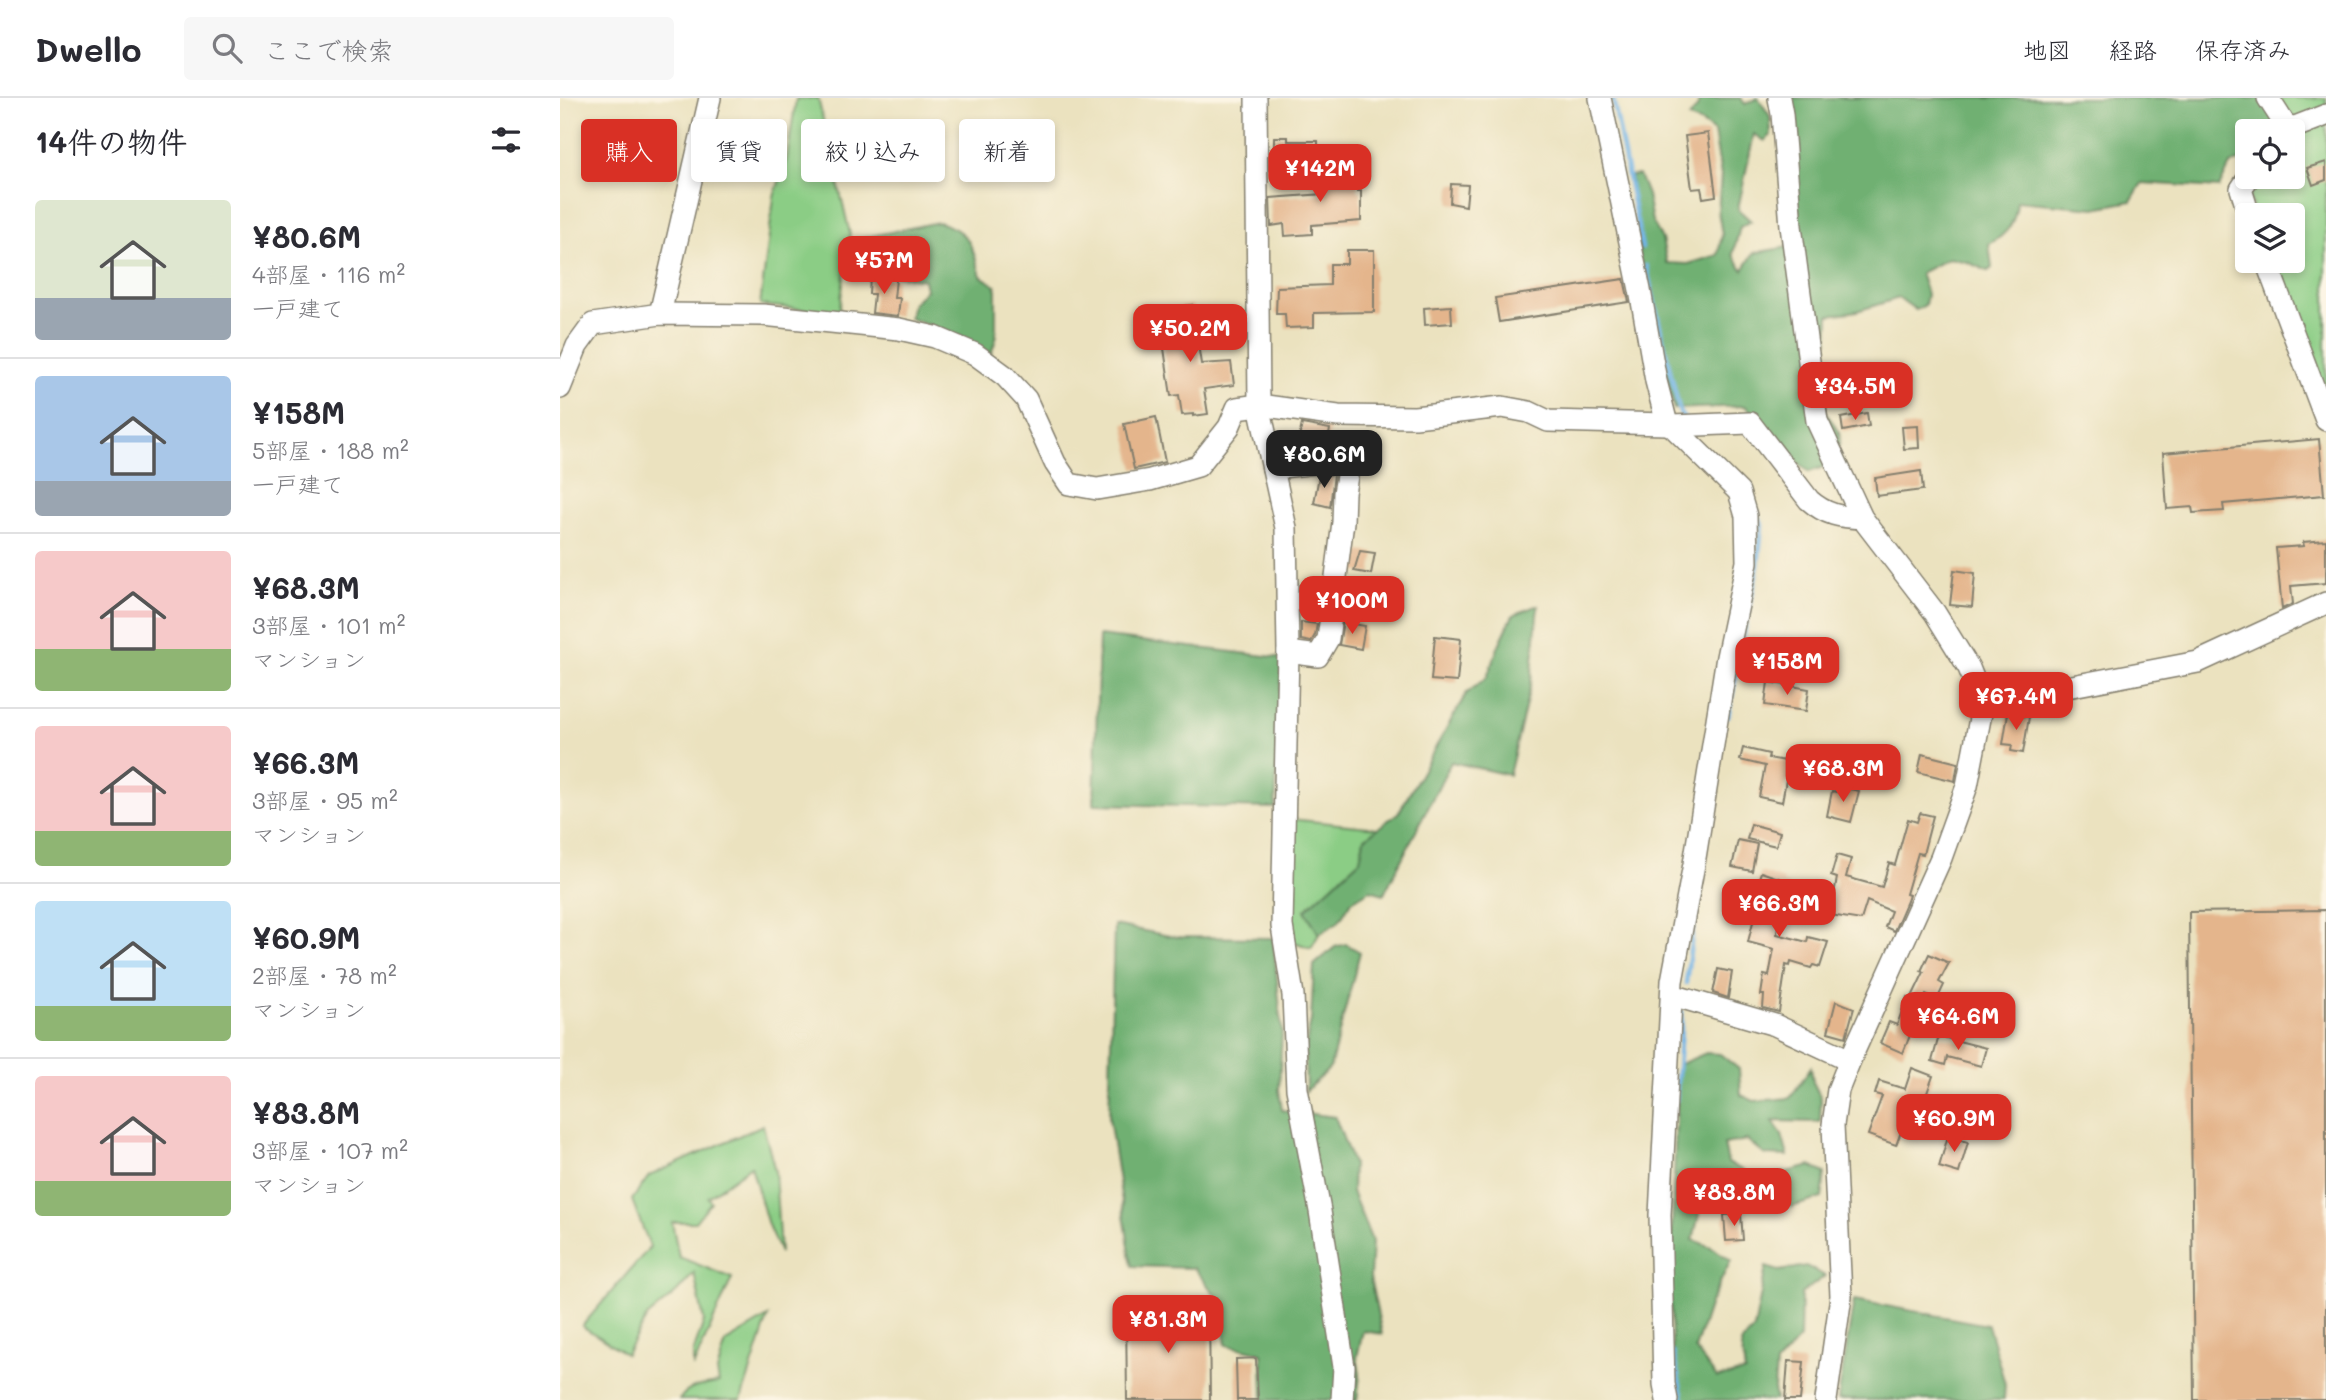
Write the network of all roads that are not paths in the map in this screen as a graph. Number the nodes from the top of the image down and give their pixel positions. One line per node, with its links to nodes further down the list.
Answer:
1 (710, 98): 10 (street)
2 (1256, 98): 12 (street)
3 (1600, 98): 14 (street)
4 (1779, 98): 16 (street)
5 (2268, 98): 7 (street)
6 (2326, 115): 8 (street)
7 (2279, 119)
8 (2305, 123)
9 (2270, 273): 13 (street)
10 (660, 314): 11 (street); 12 (street)
11 (560, 388)
12 (1259, 405): 14 (street); 15 (street)
13 (2326, 421)
14 (1669, 425): 16 (street); 20 (street)
15 (1273, 468): 18 (street); 18 (street)
16 (1862, 517): 19 (street)
17 (2326, 603): 19 (street)
18 (1287, 652): 22 (street)
19 (1983, 703): 21 (street)
20 (1672, 995): 21 (street); 23 (street)
21 (1850, 1060): 24 (street)
22 (1342, 1400)
23 (1667, 1400)
24 (1826, 1400)

